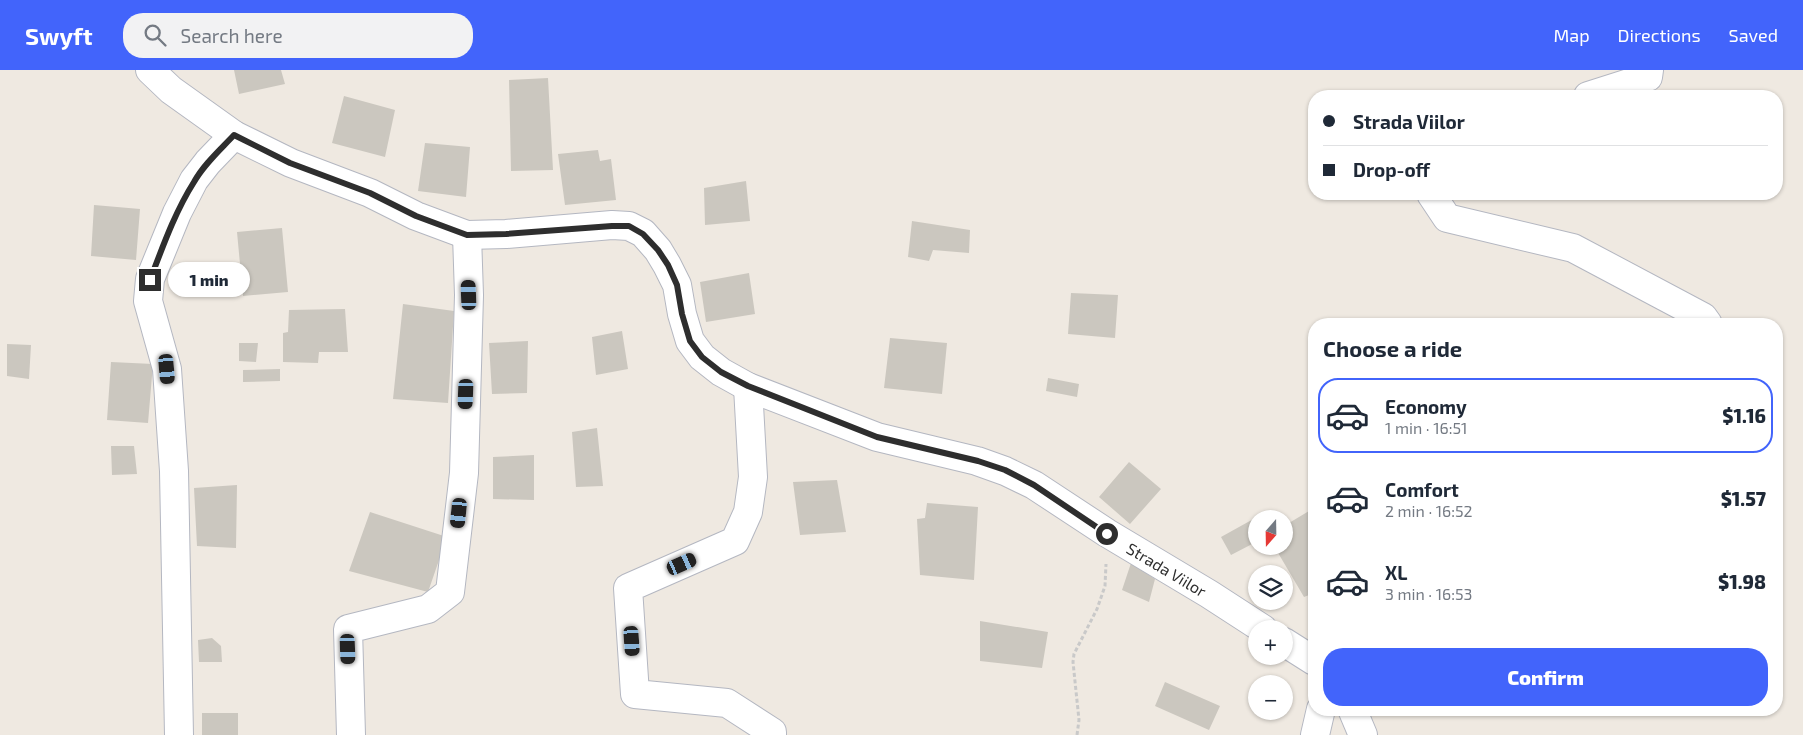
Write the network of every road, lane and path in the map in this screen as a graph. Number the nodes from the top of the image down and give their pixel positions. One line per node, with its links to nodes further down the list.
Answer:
1 (150, 70): 4 (street, Strada Viilor)
2 (1649, 70): 3 (street)
3 (1607, 90)
4 (234, 135): 6 (street, Strada Viilor); 15 (street)
5 (1436, 200): 7 (street)
6 (467, 235): 8 (street, Strada Viilor); 16 (street)
7 (1704, 318)
8 (748, 386): 9 (street, Strada Viilor); 17 (street)
9 (1107, 534): 10 (street, Strada Viilor); 18 (path)
10 (1250, 620)
11 (1293, 648): 12 (street)
12 (1308, 657)
13 (1319, 716): 19 (street)
14 (1355, 716): 20 (street)
15 (179, 735)
16 (351, 735)
17 (772, 735)
18 (1077, 735)
19 (1315, 735)
20 (1363, 735)

